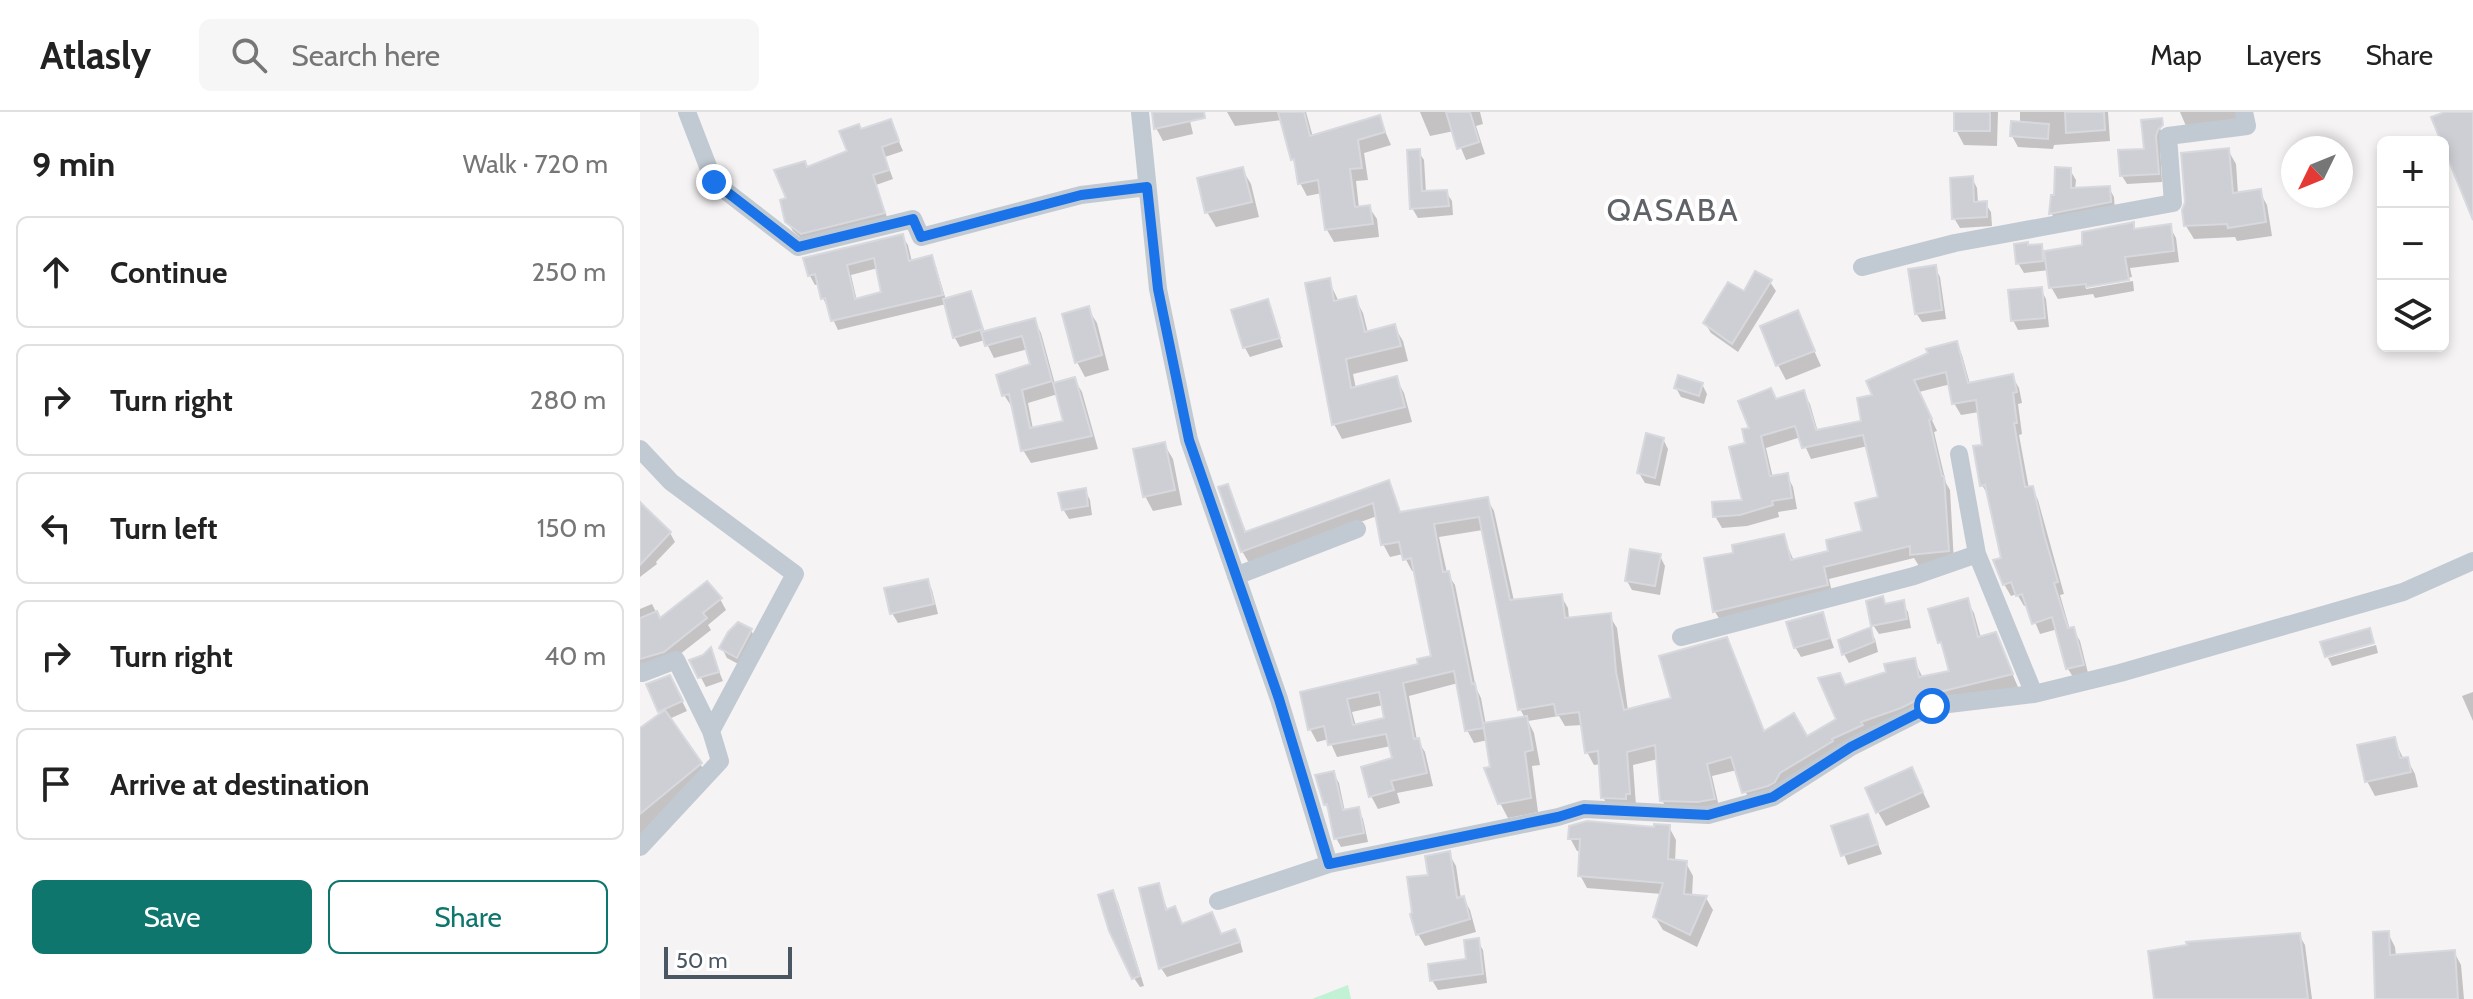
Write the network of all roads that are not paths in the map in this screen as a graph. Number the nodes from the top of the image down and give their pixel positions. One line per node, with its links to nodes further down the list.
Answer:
1 (687, 112): 4 (street)
2 (1140, 112): 4 (street)
3 (2244, 112): 5 (street)
4 (1147, 187): 11 (street)
5 (1862, 267)
6 (640, 449): 15 (street)
7 (1959, 454): 9 (street)
8 (1357, 529): 11 (street)
9 (1977, 554): 12 (street); 14 (street)
10 (2473, 561): 14 (street)
11 (1236, 576): 17 (street)
12 (1681, 637)
13 (640, 671): 15 (street)
14 (2034, 694): 17 (street)
15 (711, 731): 16 (street)
16 (640, 847)
17 (1329, 864): 18 (street)
18 (1218, 901)

